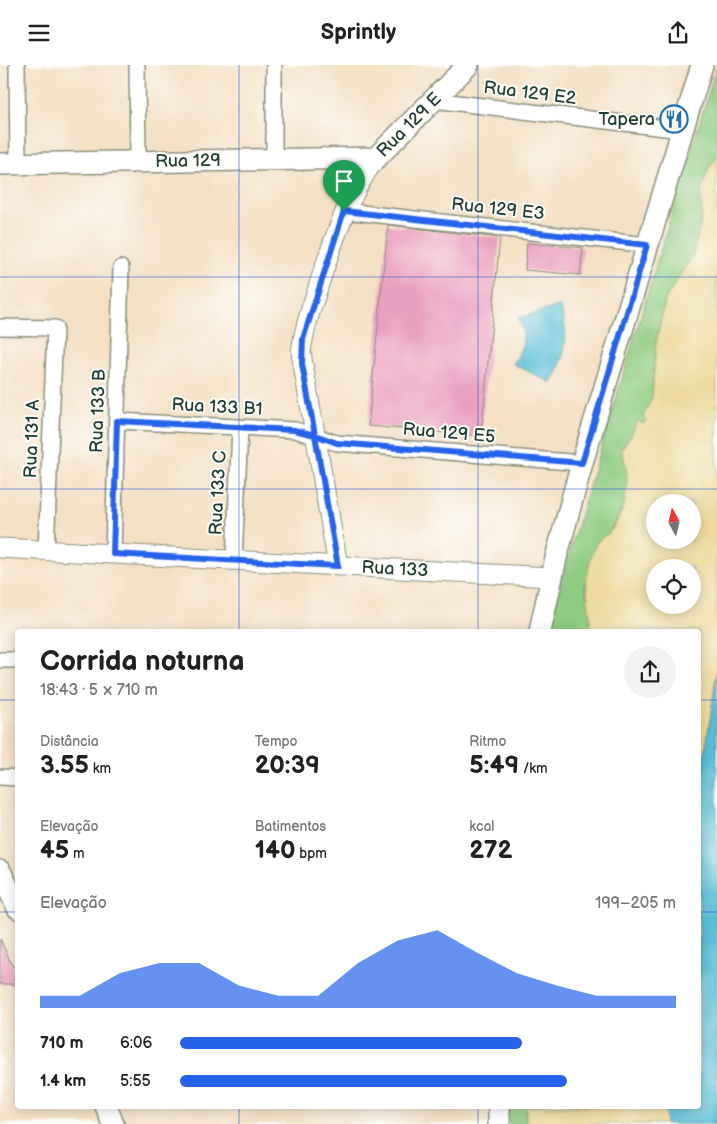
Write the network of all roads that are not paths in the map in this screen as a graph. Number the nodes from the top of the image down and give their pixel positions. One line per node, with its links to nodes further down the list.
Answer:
1 (16, 65): 11 (street)
2 (137, 65): 10 (street)
3 (274, 65): 9 (street)
4 (468, 65): 6 (main road, Rua 129 E)
5 (702, 65): 7 (main road)
6 (433, 100): 7 (street, Rua 129 E2); 8 (main road, Rua 129 E)
7 (681, 130): 13 (main road)
8 (376, 158): 9 (main road, Rua 129); 12 (street, Rua 129 E)
9 (274, 159): 10 (main road, Rua 129)
10 (138, 162): 11 (main road, Rua 129)
11 (9, 164)
12 (344, 211): 13 (street, Rua 129 E3); 18 (street, Rua 129 E)
13 (647, 245): 19 (main road)
14 (121, 268): 16 (street, Rua 133 B)
15 (0, 327): 21 (street, Rua 131 A)
16 (117, 421): 17 (street, Rua 133 B1); 22 (street, Rua 133 B)
17 (240, 428): 18 (street, Rua 133 B1); 23 (street, Rua 133 C)
18 (315, 435): 19 (street, Rua 129 E5); 24 (street, Rua 129 E)
19 (582, 463): 25 (main road)
20 (0, 548): 21 (street, Rua 133)
21 (46, 551): 22 (street, Rua 133)
22 (113, 554): 23 (street, Rua 133)
23 (234, 561): 24 (street, Rua 133)
24 (338, 566): 25 (street, Rua 133)
25 (551, 577): 26 (main road)
26 (540, 629)
27 (0, 660): 28 (street)
28 (15, 660)
29 (0, 777): 30 (street)
30 (15, 777)
31 (0, 871): 32 (main road)
32 (11, 895)
33 (107, 1109): 35 (main road)
34 (499, 1109): 36 (main road)
35 (113, 1124)
36 (499, 1124)

